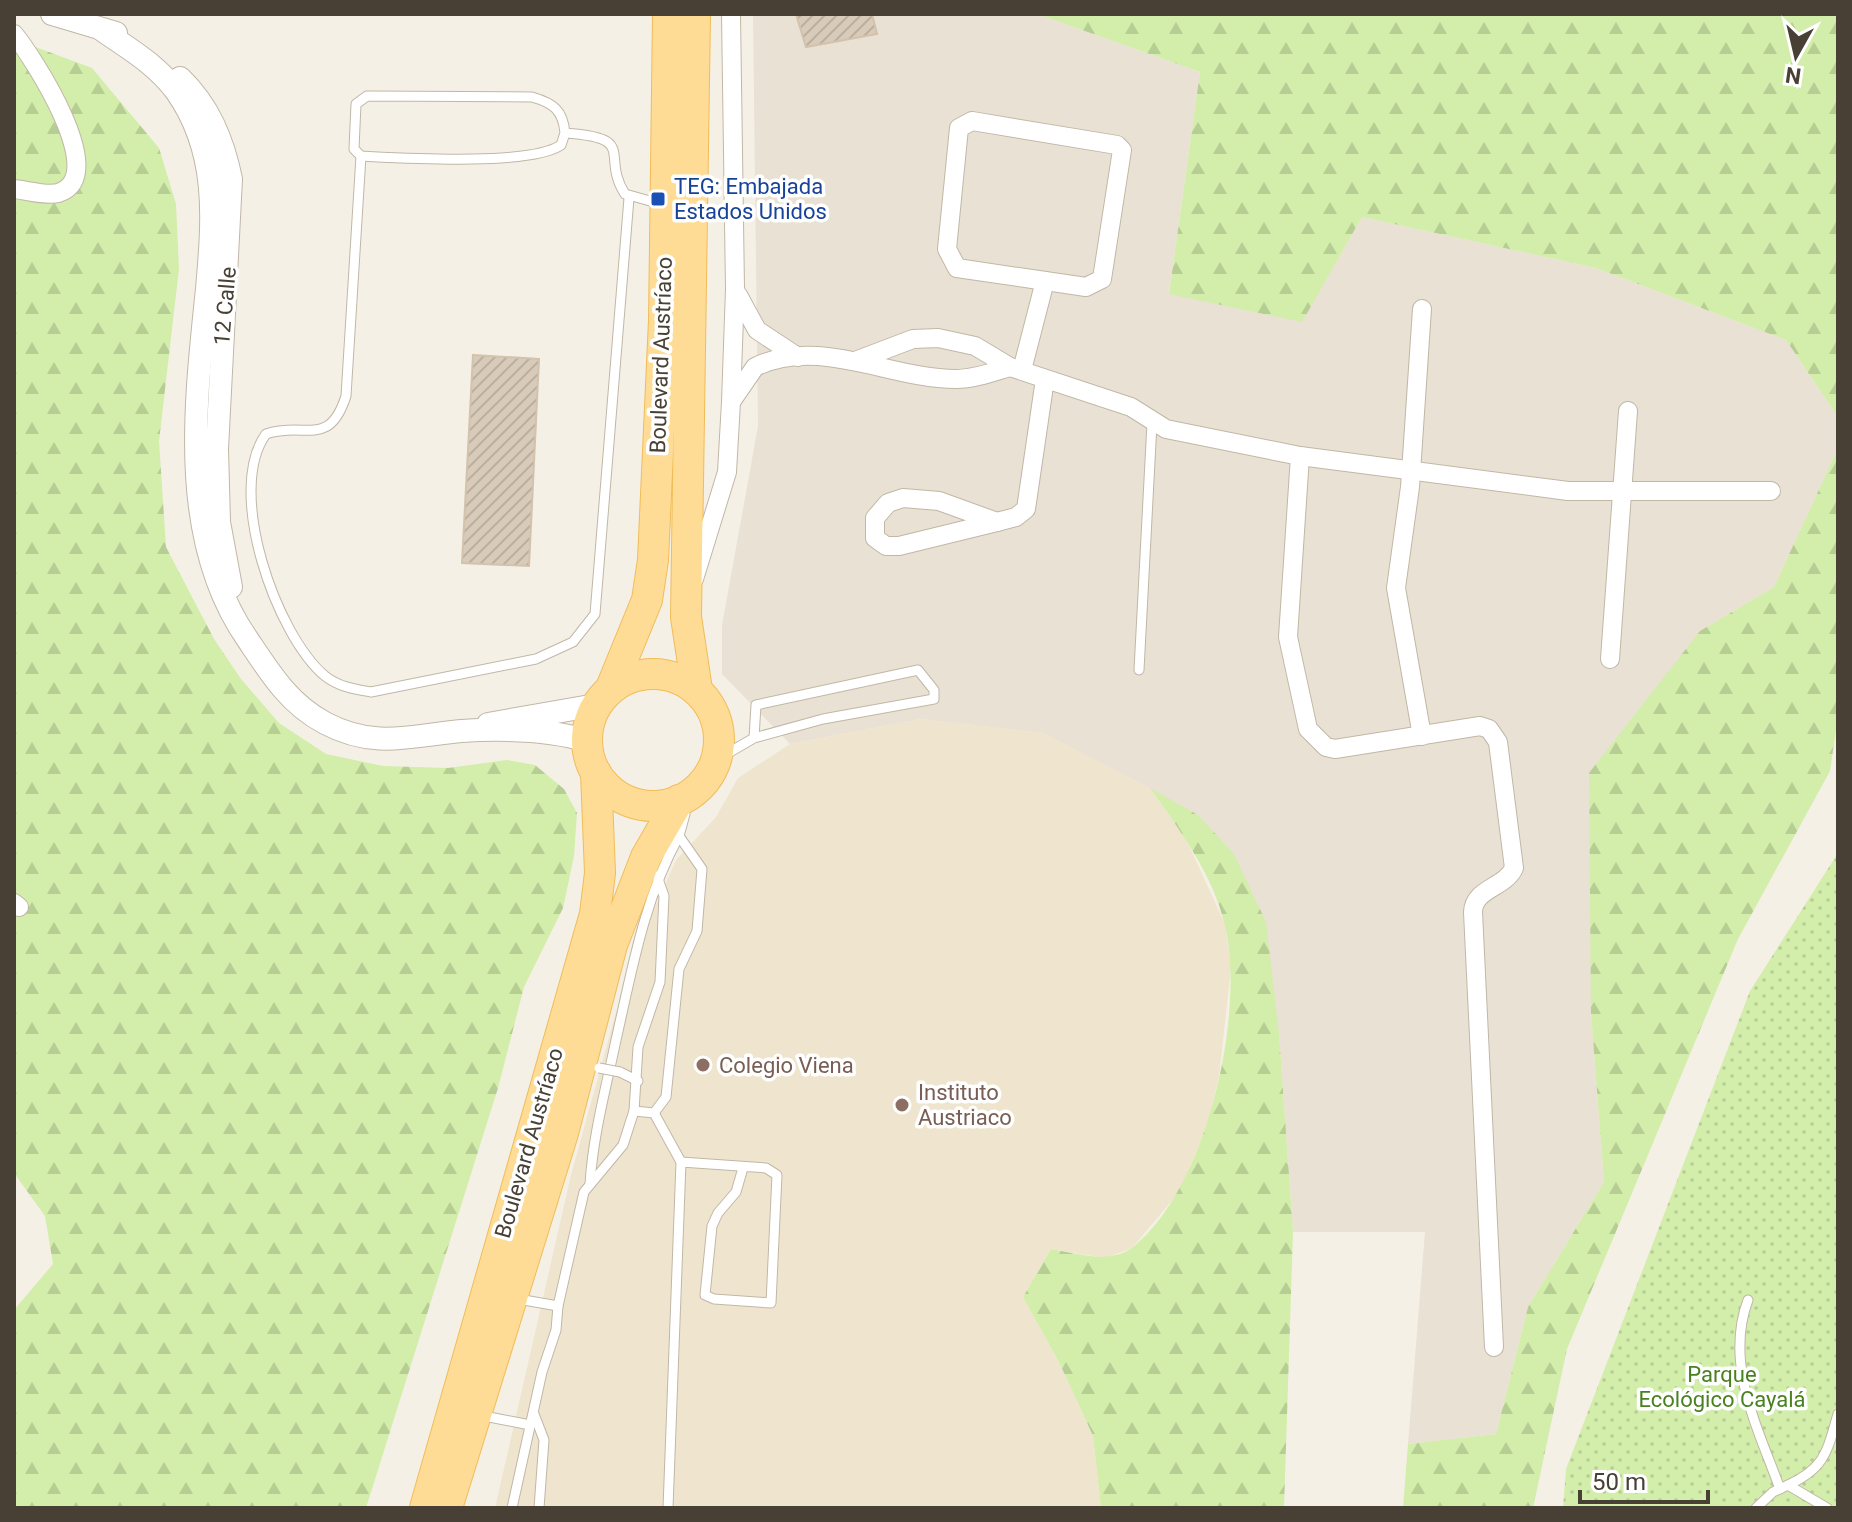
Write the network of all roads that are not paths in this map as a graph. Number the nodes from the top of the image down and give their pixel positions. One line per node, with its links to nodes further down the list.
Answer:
1 (52, 14): 31 (street, 12 Calle)
2 (668, 14): 30 (main road, Boulevard Austríaco)
3 (695, 14): 26 (main road, Boulevard Austríaco)
4 (731, 14): 12 (street)
5 (14, 34): 8 (street)
6 (565, 133): 7 (lane); 7 (lane); 9 (lane)
7 (361, 156): 9 (lane)
8 (14, 189)
9 (629, 198): 10 (lane)
10 (650, 201)
11 (1045, 281): 11 (street); 16 (street)
12 (735, 289): 14 (street); 18 (street)
13 (1422, 309): 22 (street)
14 (798, 357): 15 (street); 18 (street)
15 (855, 361): 16 (street); 16 (street)
16 (1016, 369): 17 (street)
17 (1045, 379): 20 (street); 25 (street)
18 (731, 402): 26 (street)
19 (1628, 411): 23 (street)
20 (1152, 423): 21 (street); 28 (lane)
21 (1300, 456): 22 (street); 32 (street)
22 (1411, 472): 23 (street); 32 (street)
23 (1624, 491): 24 (street); 27 (street)
24 (1771, 491)
25 (997, 522): 25 (street)
26 (686, 617): 29 (main road, Boulevard Austríaco)
27 (1610, 659)
28 (1139, 670)
29 (697, 690): 30 (main road); 35 (main road)
30 (604, 697): 31 (street, 12 Calle); 34 (main road)
31 (478, 730): 34 (street, 12 Calle)
32 (1422, 736): 50 (street)
33 (754, 738): 33 (lane); 35 (lane)
34 (587, 741): 36 (main road)
35 (716, 760): 37 (main road)
36 (596, 773): 37 (main road); 56 (main road, Boulevard Austríaco)
37 (684, 798): 38 (lane); 43 (main road, Boulevard Austríaco)
38 (679, 836): 39 (lane); 42 (lane)
39 (657, 876): 40 (lane); 46 (lane)
40 (638, 1081): 41 (lane); 43 (lane, bridge)
41 (634, 1111): 42 (lane); 46 (lane)
42 (654, 1113): 44 (lane)
43 (563, 1133): 47 (main road, Boulevard Austríaco)
44 (681, 1162): 45 (lane); 60 (lane)
45 (743, 1168): 45 (lane)
46 (590, 1184): 49 (lane)
47 (512, 1298): 49 (lane); 52 (main road, Boulevard Austríaco)
48 (1748, 1300): 55 (lane)
49 (558, 1306): 51 (lane)
50 (1494, 1347)
51 (533, 1410): 54 (lane); 59 (lane)
52 (476, 1414): 54 (lane); 57 (main road, Boulevard Austríaco)
53 (1838, 1414): 55 (lane)
54 (530, 1425): 58 (lane)
55 (1784, 1487): 61 (lane); 62 (lane)
56 (425, 1508)
57 (447, 1508)
58 (512, 1508)
59 (539, 1508)
60 (668, 1508)
61 (1756, 1508)
62 (1827, 1508)

